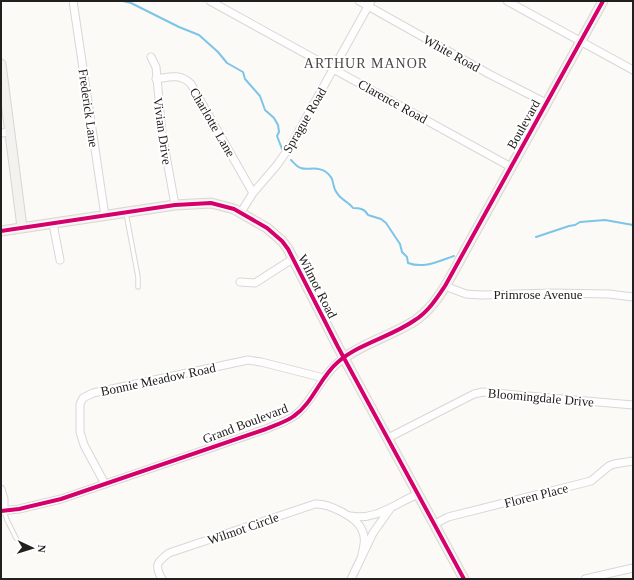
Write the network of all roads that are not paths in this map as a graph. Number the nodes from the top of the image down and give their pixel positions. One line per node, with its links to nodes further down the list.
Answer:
1 (73, 1): 20 (street, Frederick Lane)
2 (210, 1): 10 (street, Clarence Road)
3 (359, 1): 6 (street, White Road)
4 (507, 1): 7 (street)
5 (603, 1): 7 (street, Boulevard)
6 (369, 4): 10 (street, Sprague Road); 13 (street, White Road)
7 (581, 41): 11 (street); 13 (street, Boulevard)
8 (151, 57): 12 (street, Vivian Drive)
9 (1, 64): 14 (street)
10 (334, 68): 15 (street, Clarence Road); 16 (street, Sprague Road)
11 (633, 70)
12 (156, 79): 16 (street, Charlotte Lane); 17 (street, Vivian Drive)
13 (546, 103): 15 (street, Boulevard)
14 (5, 133): 22 (street)
15 (511, 167): 25 (street, Boulevard)
16 (253, 193): 19 (street, Sprague Road)
17 (174, 205): 18 (street, Wilmot Road); 19 (street, Wilmot Road)
18 (126, 212): 20 (street, Wilmot Road); 29 (lane)
19 (241, 212): 24 (street, Wilmot Road)
20 (105, 216): 21 (street, Wilmot Road)
21 (53, 224): 22 (street, Wilmot Road); 26 (street)
22 (22, 227): 23 (street, Wilmot Road)
23 (1, 231)
24 (294, 258): 27 (street); 31 (street, Wilmot Road)
25 (461, 258): 28 (street, Grand Boulevard)
26 (60, 260)
27 (240, 282)
28 (445, 286): 30 (street, Primrose Avenue); 31 (street, Grand Boulevard)
29 (138, 287)
30 (633, 297)
31 (344, 358): 32 (street, Grand Boulevard); 34 (street, Wilmot Road)
32 (324, 378): 36 (street, Grand Boulevard); 36 (street, Bonnie Meadow Road)
33 (633, 405): 34 (street, Bloomingdale Drive)
34 (388, 438): 38 (street, Wilmot Road)
35 (633, 461): 42 (street, Floren Place)
36 (105, 484): 40 (street, Grand Boulevard)
37 (1, 489): 40 (street)
38 (418, 494): 39 (street, Wilmot Circle); 42 (street, Wilmot Road)
39 (390, 509): 41 (street, Wilmot Circle); 44 (street, Wilmot Circle)
40 (2, 511): 43 (lane)
41 (347, 515): 44 (street, Wilmot Circle); 46 (street, Wilmot Circle)
42 (435, 524): 48 (street, Wilmot Road)
43 (16, 538)
44 (362, 554): 47 (street, Wilmot Circle)
45 (633, 568): 49 (street)
46 (162, 579)
47 (351, 579)
48 (464, 579)
49 (585, 579)

